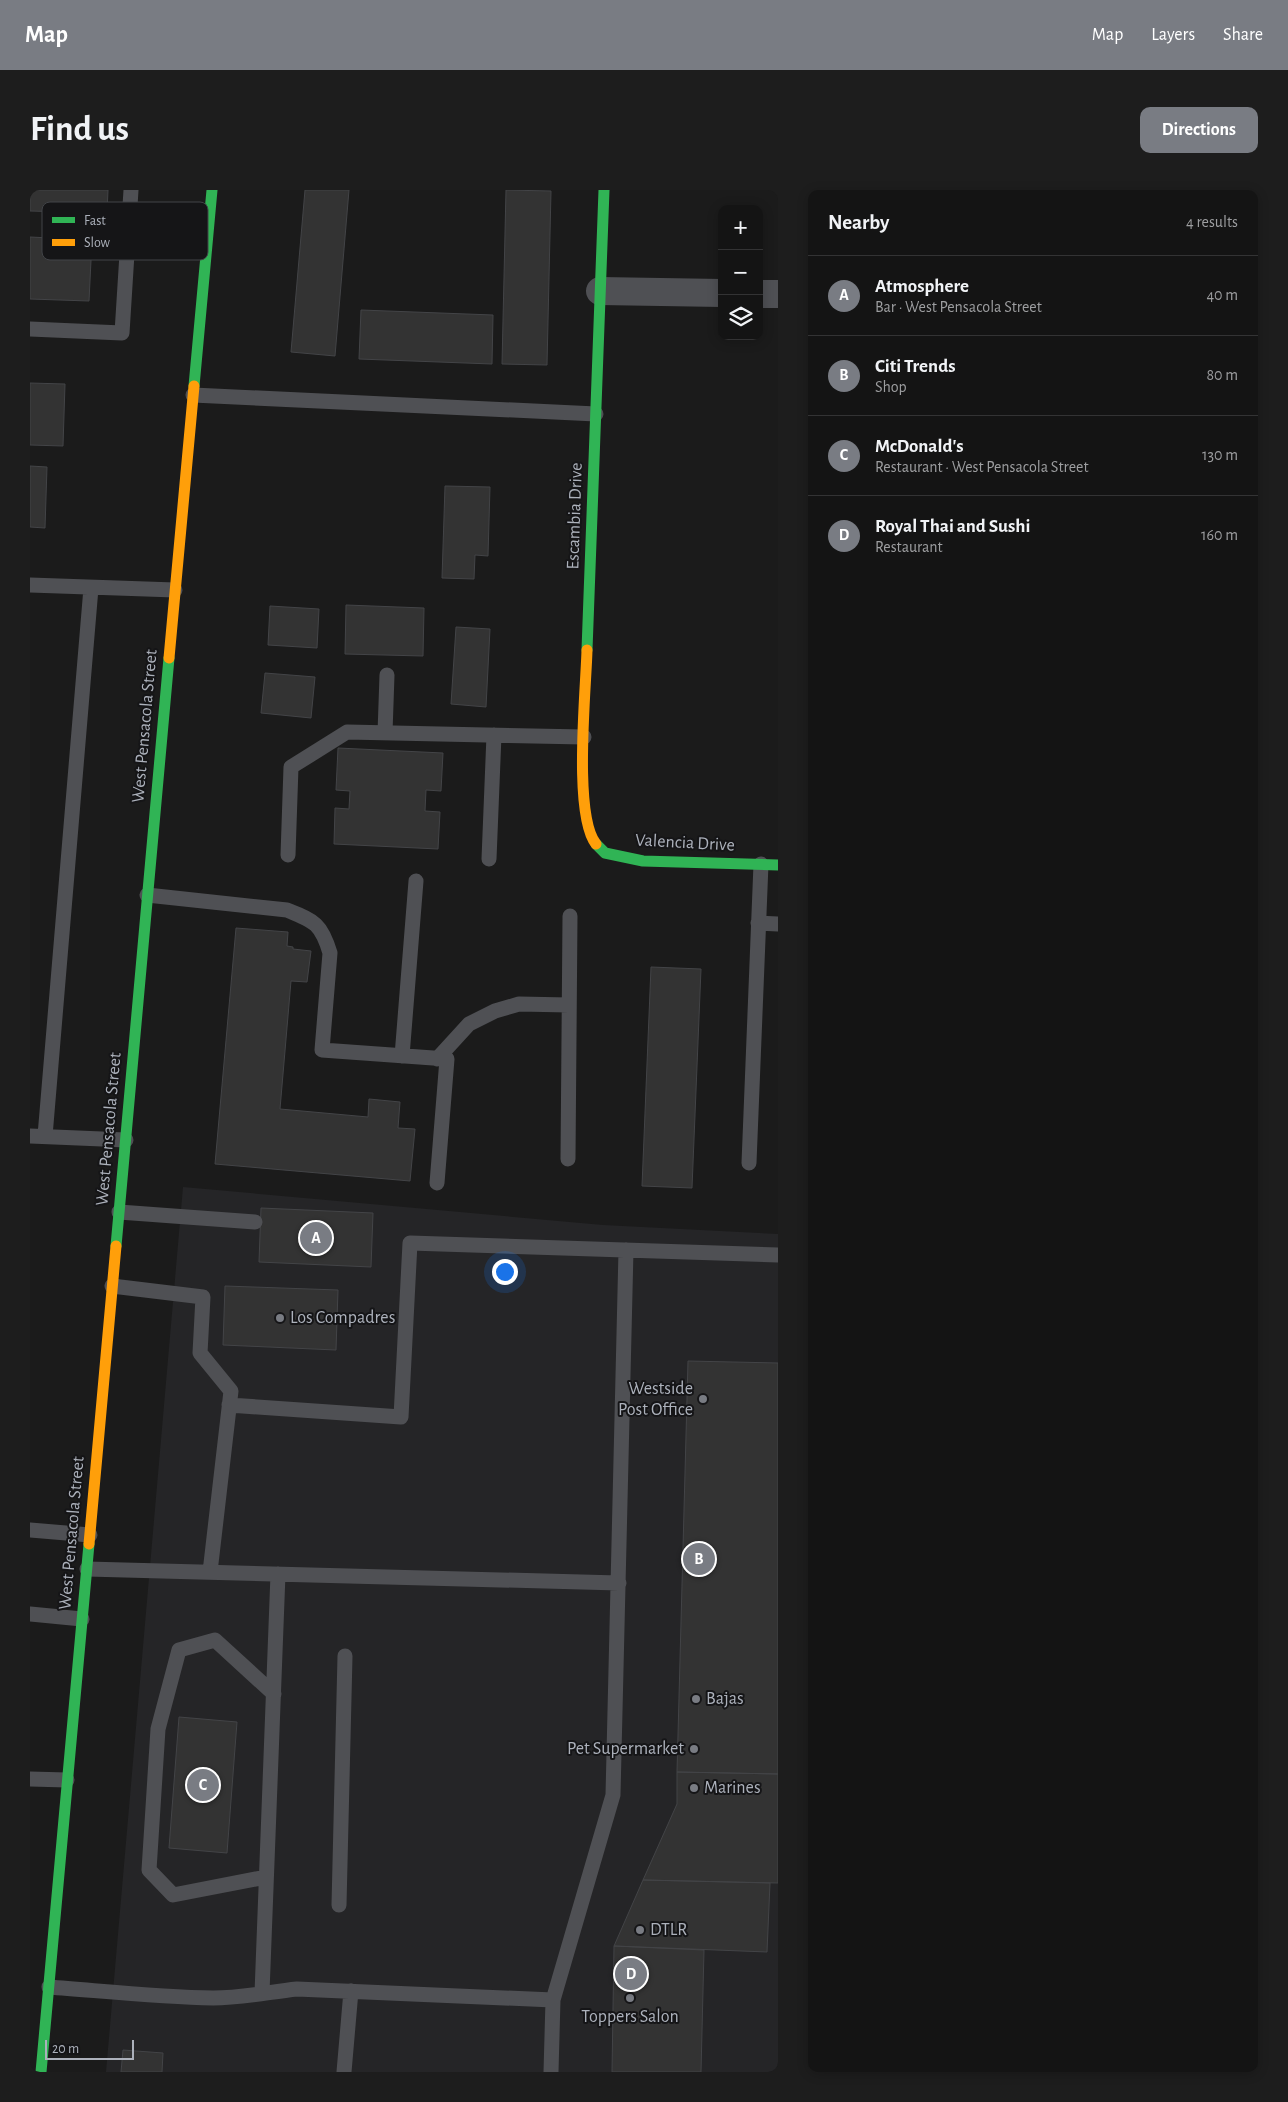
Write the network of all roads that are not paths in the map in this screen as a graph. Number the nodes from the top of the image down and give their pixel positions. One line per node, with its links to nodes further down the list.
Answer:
1 (212, 190): 3 (main road, West Pensacola Street)
2 (604, 190): 6 (main road, Escambia Drive)
3 (208, 233)
4 (127, 260): 10 (lane)
5 (206, 260): 11 (main road, West Pensacola Street)
6 (600, 291): 7 (street); 12 (main road, Escambia Drive)
7 (718, 293)
8 (763, 294): 9 (street)
9 (778, 294)
10 (30, 329)
11 (193, 395): 12 (lane); 15 (main road, West Pensacola Street)
12 (596, 414): 19 (main road, Escambia Drive)
13 (30, 585): 14 (lane)
14 (91, 588): 15 (lane); 33 (lane)
15 (175, 590): 26 (main road, West Pensacola Street)
16 (386, 675): 17 (lane)
17 (385, 733): 18 (lane); 21 (lane)
18 (494, 735): 19 (lane); 22 (lane)
19 (584, 737): 20 (main road, Escambia Drive)
20 (594, 842): 23 (main road, Valencia Drive)
21 (288, 855)
22 (489, 859)
23 (760, 864): 24 (main road, Valencia Drive); 28 (lane)
24 (778, 865)
25 (416, 881): 31 (lane)
26 (148, 895): 31 (lane); 34 (main road, West Pensacola Street)
27 (570, 916): 30 (lane)
28 (758, 923): 29 (lane); 36 (lane)
29 (778, 924)
30 (569, 1005): 32 (lane); 35 (lane)
31 (402, 1056): 32 (lane)
32 (437, 1059): 37 (lane)
33 (37, 1136): 34 (lane)
34 (126, 1140): 38 (main road, West Pensacola Street)
35 (568, 1159)
36 (749, 1163)
37 (437, 1183)
38 (119, 1212): 39 (lane); 42 (main road, West Pensacola Street)
39 (256, 1222)
40 (626, 1250): 41 (lane); 43 (lane); 49 (lane)
41 (778, 1255)
42 (112, 1286): 43 (lane); 45 (main road, West Pensacola Street)
43 (229, 1405): 47 (lane)
44 (30, 1530): 45 (lane)
45 (90, 1535): 46 (main road, West Pensacola Street)
46 (87, 1569): 47 (lane); 51 (main road, West Pensacola Street)
47 (210, 1572): 48 (lane)
48 (278, 1574): 49 (lane); 53 (lane)
49 (618, 1583): 61 (lane)
50 (30, 1614): 51 (lane)
51 (82, 1619): 55 (main road, West Pensacola Street)
52 (345, 1656): 57 (lane)
53 (274, 1694): 56 (lane); 56 (lane)
54 (30, 1779): 55 (lane)
55 (67, 1780): 58 (main road, West Pensacola Street)
56 (266, 1877): 60 (lane)
57 (339, 1904)
58 (44, 1987): 60 (lane); 62 (main road, West Pensacola Street)
59 (350, 1991): 60 (lane); 61 (lane); 63 (lane)
60 (262, 1993)
61 (553, 2000): 64 (lane)
62 (38, 2062)
63 (344, 2072)
64 (551, 2072)

